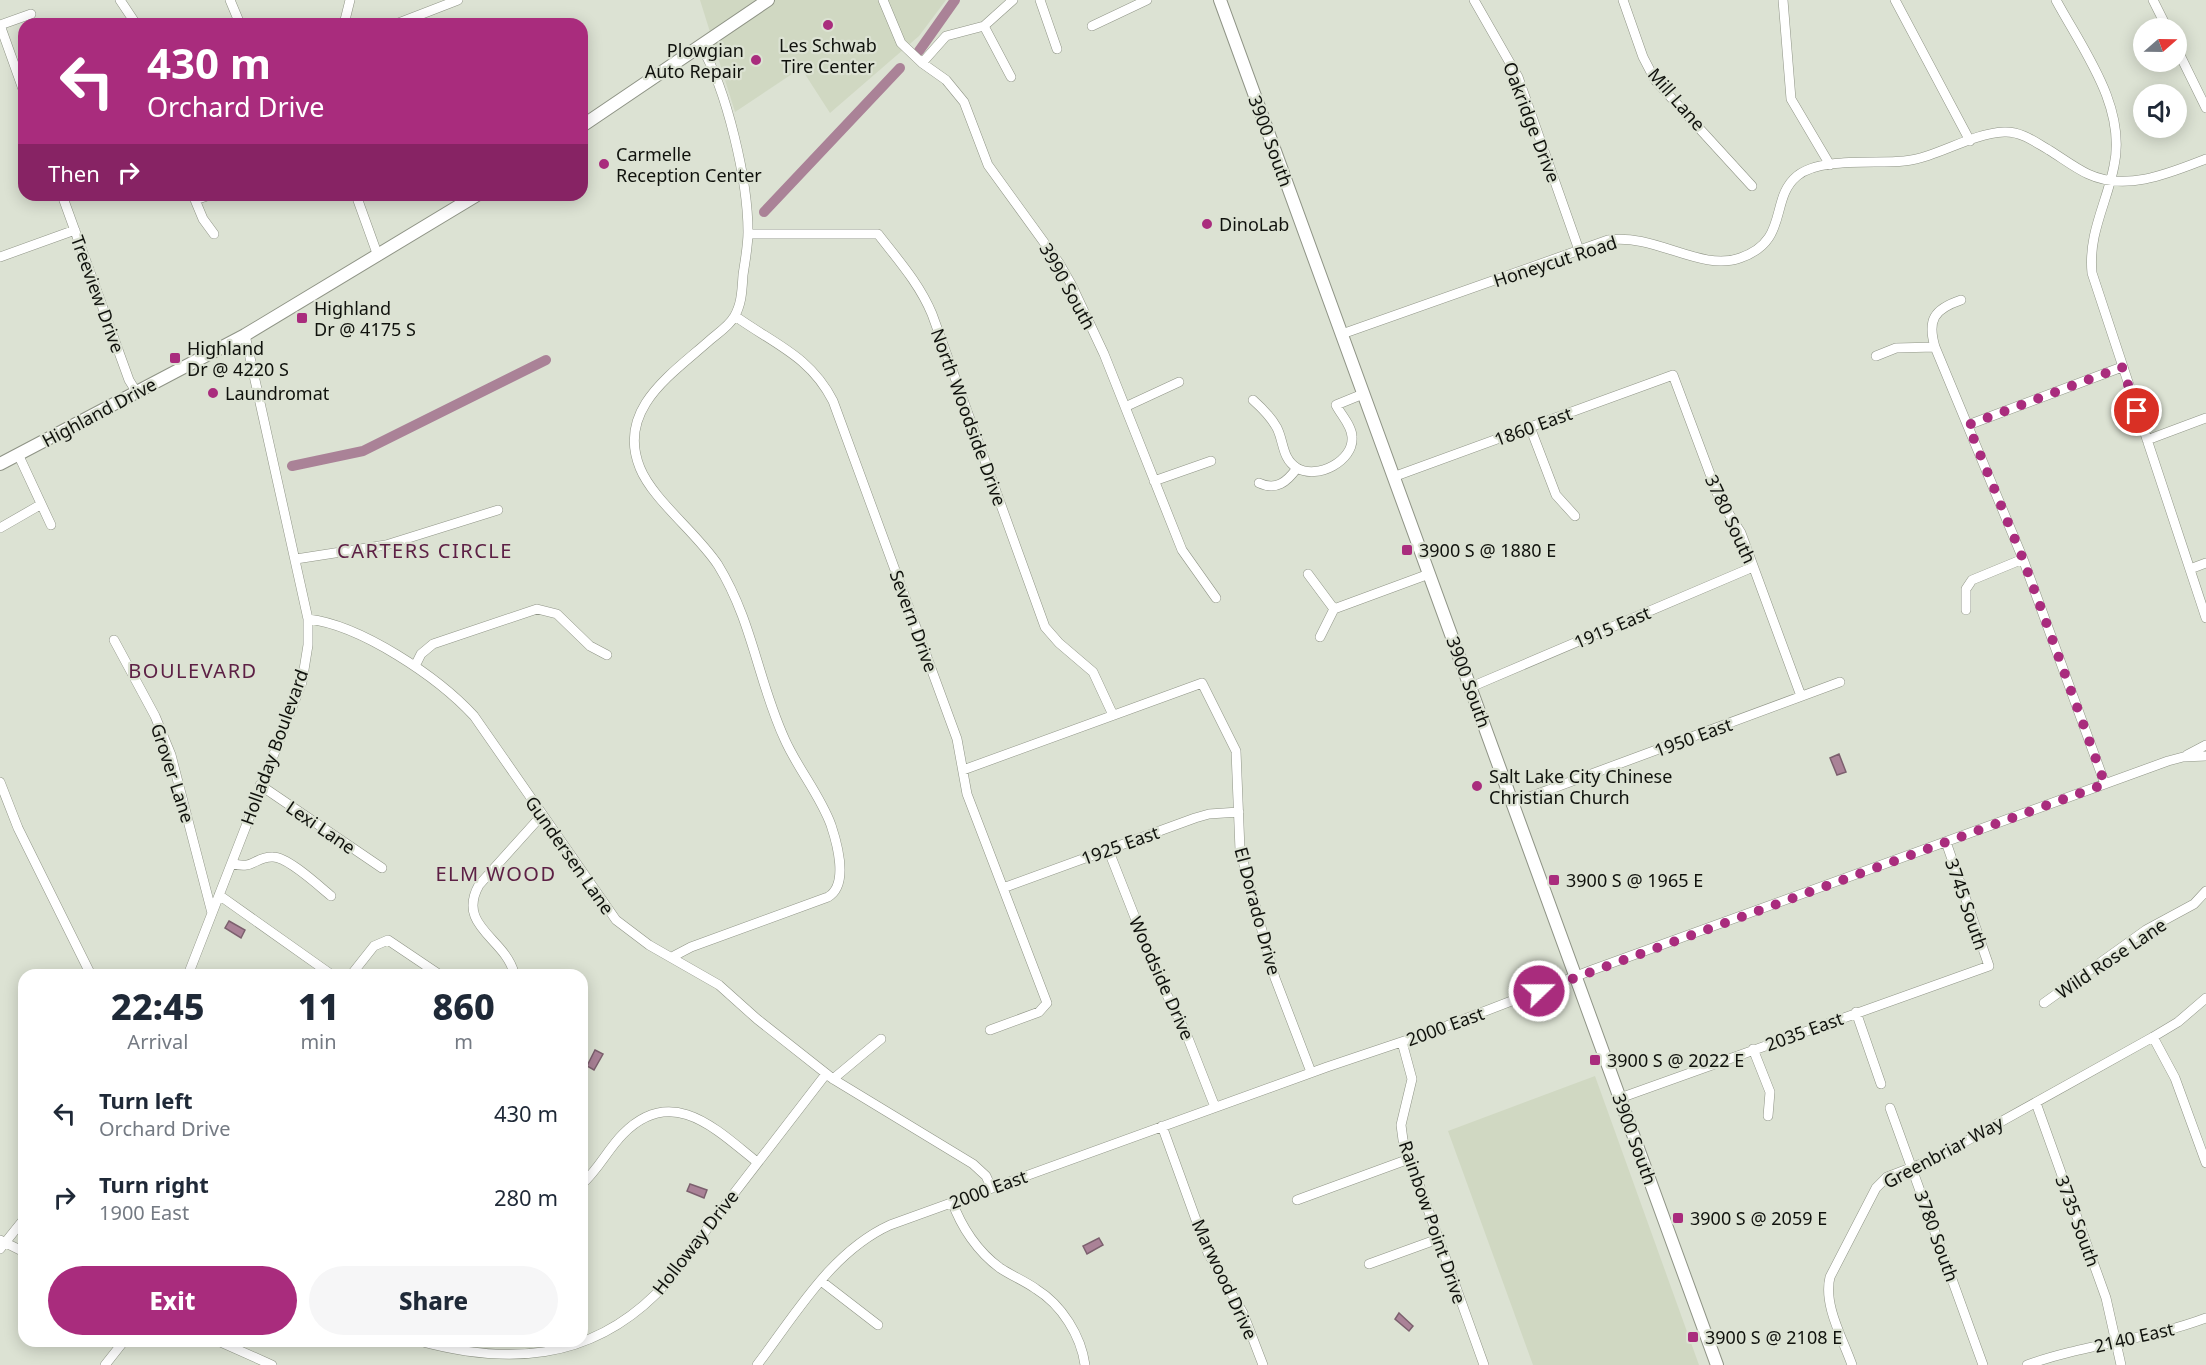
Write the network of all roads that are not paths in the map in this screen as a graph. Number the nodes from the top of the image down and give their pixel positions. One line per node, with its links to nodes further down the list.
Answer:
1 (120, 0): 19 (street)
2 (230, 0): 20 (street)
3 (350, 0): 21 (street)
4 (458, 0): 22 (street)
5 (768, 0): 28 (main road)
6 (883, 0): 30 (street, 3990 South)
7 (1013, 0): 26 (street)
8 (1040, 0): 29 (street)
9 (1147, 0): 27 (street)
10 (1220, 0): 53 (main road, 3900 South)
11 (1474, 0): 48 (street, Oakridge Drive)
12 (1623, 0): 40 (street, Mill Lane)
13 (1783, 0): 38 (street)
14 (1894, 0): 36 (street)
15 (2056, 0): 39 (street)
16 (2153, 0): 23 (street)
17 (31, 14): 18 (street)
18 (20, 18)
19 (132, 18)
20 (238, 18)
21 (346, 18)
22 (414, 18)
23 (2162, 18)
24 (18, 19): 25 (street)
25 (0, 25): 32 (street)
26 (984, 26): 30 (street); 33 (street)
27 (1092, 26)
28 (701, 46): 35 (main road); 47 (street)
29 (1057, 50)
30 (922, 63): 63 (street, 3990 South)
31 (2187, 70): 34 (street)
32 (18, 75)
33 (1011, 78)
34 (2206, 108)
35 (588, 122)
36 (1970, 141): 38 (street, Honeycut Road); 39 (street, Honeycut Road)
37 (2206, 159): 39 (street, Honeycut Road)
38 (1830, 165): 48 (street, Honeycut Road)
39 (2110, 181): 57 (street)
40 (1752, 186)
41 (64, 201): 45 (street, Treeview Drive)
42 (196, 201): 46 (street)
43 (358, 201): 49 (street)
44 (467, 201): 49 (main road, Highland Drive)
45 (75, 230): 50 (street); 60 (street, Treeview Drive)
46 (214, 234)
47 (748, 234): 52 (street); 99 (street, North Woodside Drive)
48 (1579, 250): 53 (street, Honeycut Road)
49 (378, 256): 54 (main road, Highland Drive)
50 (0, 257)
51 (1960, 300): 55 (street)
52 (735, 316): 103 (street, Severn Drive); 119 (street)
53 (1342, 334): 61 (main road, 3900 South)
54 (245, 335): 60 (main road, Highland Drive); 80 (street, Holladay Boulevard)
55 (1935, 347): 56 (street); 65 (street)
56 (1876, 356)
57 (2122, 367): 65 (street); 67 (street)
58 (1673, 375): 66 (street, 1860 East); 83 (street, 3780 South)
59 (1179, 382): 63 (street)
60 (137, 393): 68 (main road, Highland Drive)
61 (1363, 394): 71 (street); 72 (main road, 3900 South)
62 (1253, 400): 71 (street)
63 (1125, 407): 73 (street, 3990 South)
64 (2206, 418): 67 (street)
65 (1968, 425): 81 (street)
66 (1530, 427): 72 (street, 1860 East); 77 (street)
67 (2147, 440): 84 (street)
68 (18, 454): 70 (main road, Highland Drive); 75 (street)
69 (1211, 461): 73 (street)
70 (0, 464)
71 (1297, 468): 74 (street)
72 (1393, 477): 86 (main road, 3900 South)
73 (1154, 481): 87 (street, 3990 South)
74 (1259, 483)
75 (40, 505): 78 (street); 79 (street)
76 (498, 510): 80 (street)
77 (1575, 516)
78 (51, 525)
79 (0, 528)
80 (296, 559): 91 (street, Holladay Boulevard)
81 (2023, 559): 89 (street); 105 (street)
82 (2206, 563): 84 (street)
83 (1754, 567): 97 (street, 1915 East); 98 (street, 3780 South)
84 (2190, 569): 90 (street)
85 (1308, 574): 88 (street)
86 (1429, 574): 88 (street); 97 (main road, 3900 South)
87 (1216, 598)
88 (1334, 609): 92 (street)
89 (1966, 610)
90 (2206, 618)
91 (308, 620): 95 (street, Gundersen Lane); 106 (street, Holladay Boulevard)
92 (1320, 637)
93 (114, 640): 118 (street, Grover Lane)
94 (607, 655): 95 (street)
95 (415, 666): 109 (street, Gundersen Lane)
96 (1840, 682): 98 (street, 1950 East)
97 (1471, 687): 107 (main road, 3900 South)
98 (1801, 696): 107 (street, 1950 East)
99 (1113, 716): 103 (street, El Dorado Drive); 108 (street, El Dorado Drive)
100 (2206, 745): 102 (street, 2000 East)
101 (2206, 756): 102 (street, 2000 East)
102 (2183, 757): 105 (street, 2000 East)
103 (963, 770): 114 (street, Severn Drive)
104 (0, 782): 121 (street)
105 (2105, 784): 110 (street, 2000 East)
106 (260, 785): 112 (street, Holladay Boulevard); 113 (street, Lexi Lane)
107 (1513, 803): 127 (main road, 3900 South)
108 (1239, 812): 111 (street, 1925 East); 136 (street, El Dorado Drive)
109 (542, 816): 119 (street, Gundersen Lane); 126 (street)
110 (1946, 842): 120 (street, 3745 South); 127 (street, 2000 East)
111 (1108, 849): 114 (street, 1925 East); 141 (street, Woodside Drive)
112 (232, 863): 116 (street, Holladay Boulevard); 117 (street)
113 (382, 868)
114 (1003, 888): 131 (street, Severn Drive)
115 (2206, 891): 129 (street, Wild Rose Lane)
116 (219, 895): 118 (street, Holladay Boulevard); 123 (street)
117 (331, 896)
118 (212, 914): 122 (street, Holladay Boulevard)
119 (672, 957): 137 (street, Gundersen Lane)
120 (1989, 966): 130 (street, 2035 East)
121 (89, 969)
122 (190, 969)
123 (324, 969)
124 (356, 969): 125 (street)
125 (431, 969)
126 (512, 969)
127 (1576, 976): 134 (street, 2000 East); 139 (main road, 3900 South)
128 (2206, 998): 132 (street, Greenbriar Way)
129 (2044, 1003)
130 (1856, 1012): 135 (street, 2035 East); 138 (street)
131 (990, 1030)
132 (2153, 1037): 140 (street, Greenbriar Way); 147 (street)
133 (881, 1039): 137 (street, Holloway Drive)
134 (1402, 1042): 136 (street, 2000 East); 145 (street, Rainbow Point Drive)
135 (1754, 1049): 139 (street, 2035 East); 143 (street)
136 (1311, 1072): 141 (street, 2000 East)
137 (830, 1077): 146 (street, Holloway Drive); 150 (street, Gundersen Lane)
138 (1881, 1084)
139 (1620, 1098): 173 (main road, 3900 South)
140 (2036, 1103): 148 (street, Greenbriar Way); 162 (street, 3735 South)
141 (1215, 1107): 144 (street, 2000 East)
142 (1890, 1108): 148 (street, 3780 South)
143 (1768, 1116)
144 (1162, 1126): 150 (street, 2000 East); 171 (street, Marwood Drive)
145 (1409, 1160): 151 (street); 154 (street, Rainbow Point Drive)
146 (757, 1162): 149 (street); 161 (street, Holloway Drive)
147 (2206, 1163)
148 (1912, 1167): 174 (street, Greenbriar Way); 175 (street, 3780 South)
149 (588, 1177)
150 (991, 1187): 152 (street, 2000 East)
151 (1297, 1200)
152 (952, 1201): 158 (street, 2000 East); 170 (street)
153 (18, 1226): 155 (street)
154 (1437, 1239): 157 (street); 172 (street, Rainbow Point Drive)
155 (2, 1244): 156 (street)
156 (18, 1250)
157 (1369, 1264)
158 (821, 1281): 160 (street); 169 (street, 2000 East)
159 (2206, 1318): 162 (street, 2140 East)
160 (878, 1325)
161 (588, 1339)
162 (2115, 1341): 176 (street, 2140 East); 177 (street, 3735 South)
163 (119, 1347): 167 (street)
164 (232, 1347): 168 (street)
165 (444, 1347): 166 (street, Holloway Drive)
166 (566, 1347)
167 (105, 1365)
168 (272, 1365)
169 (757, 1365)
170 (1085, 1365)
171 (1263, 1365)
172 (1484, 1365)
173 (1717, 1365)
174 (1852, 1365)
175 (1983, 1365)
176 (2027, 1365)
177 (2121, 1365)

